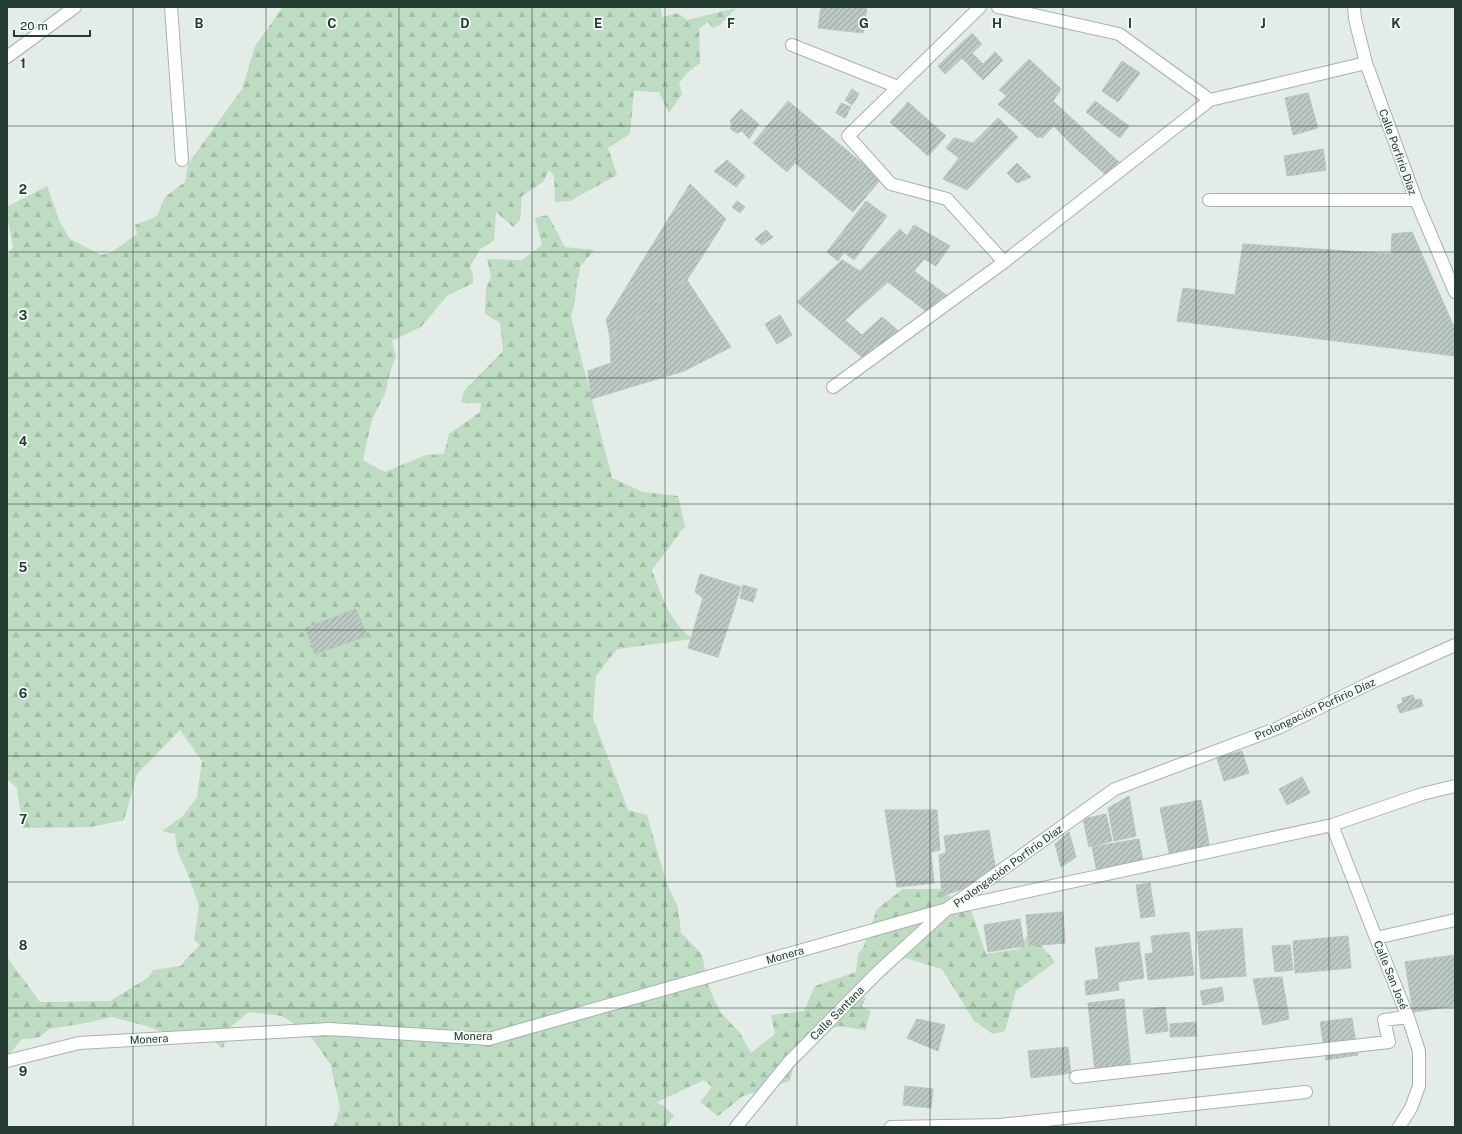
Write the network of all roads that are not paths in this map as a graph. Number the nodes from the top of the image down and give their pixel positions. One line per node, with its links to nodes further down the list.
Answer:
1 (75, 7): 7 (street)
2 (171, 7): 11 (street)
3 (980, 7): 9 (street)
4 (998, 7): 10 (street)
5 (1354, 7): 8 (street, Calle Porfirio Díaz)
6 (792, 45): 9 (street)
7 (7, 57)
8 (1366, 63): 10 (street); 13 (street, Calle Porfirio Díaz)
9 (898, 87): 14 (street)
10 (1210, 100): 14 (street)
11 (182, 160)
12 (1209, 200): 13 (street)
13 (1416, 200): 15 (street, Calle Porfirio Díaz)
14 (1004, 262): 16 (street)
15 (1455, 292)
16 (834, 387)
17 (1455, 645): 20 (street, Prolongación Porfirio Díaz)
18 (1455, 786): 19 (street, Prolongación Porfirio Díaz)
19 (1332, 825): 20 (street, Prolongación Porfirio Díaz); 22 (street, Calle San José)
20 (947, 909): 24 (street, Monera); 27 (street, Calle Santana)
21 (1455, 920): 22 (street)
22 (1376, 938): 23 (street, Calle San José)
23 (1408, 1017): 25 (street); 29 (street, Calle San José)
24 (7, 1061)
25 (1076, 1077)
26 (1306, 1092): 28 (street)
27 (736, 1127)
28 (891, 1127)
29 (1399, 1127)

